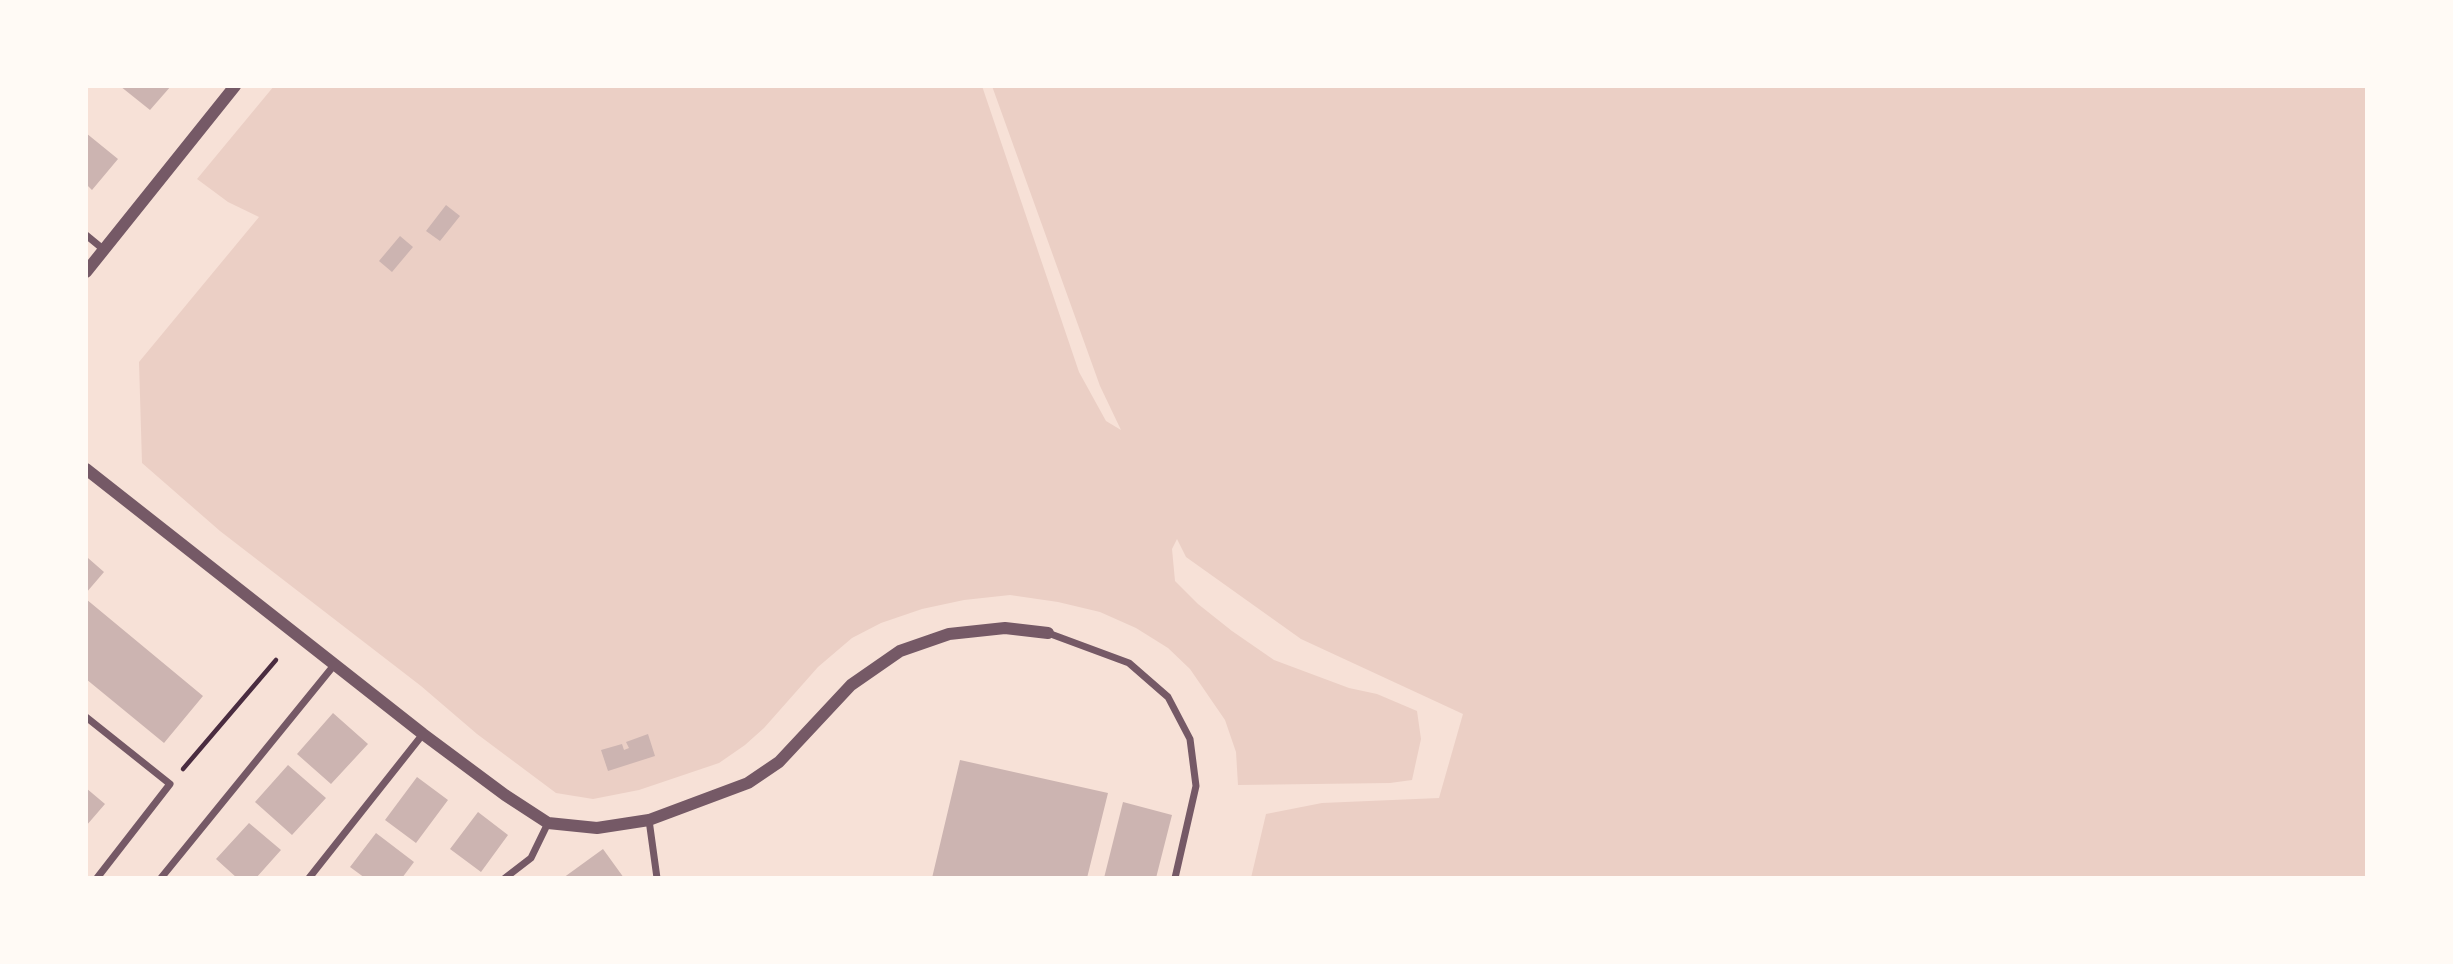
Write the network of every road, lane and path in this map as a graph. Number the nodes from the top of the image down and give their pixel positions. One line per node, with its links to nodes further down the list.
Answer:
1 (234, 86): 3 (street)
2 (86, 235): 3 (street)
3 (103, 249): 4 (street)
4 (86, 272)
5 (86, 470): 8 (street)
6 (1048, 633): 12 (street); 19 (street)
7 (276, 660): 11 (path)
8 (335, 664): 10 (street); 15 (street)
9 (86, 717): 11 (street)
10 (423, 734): 13 (street); 16 (street)
11 (170, 784): 14 (street)
12 (649, 820): 13 (street); 18 (street)
13 (548, 823): 17 (street)
14 (97, 878)
15 (162, 878)
16 (309, 878)
17 (505, 878)
18 (657, 878)
19 (1175, 878)

